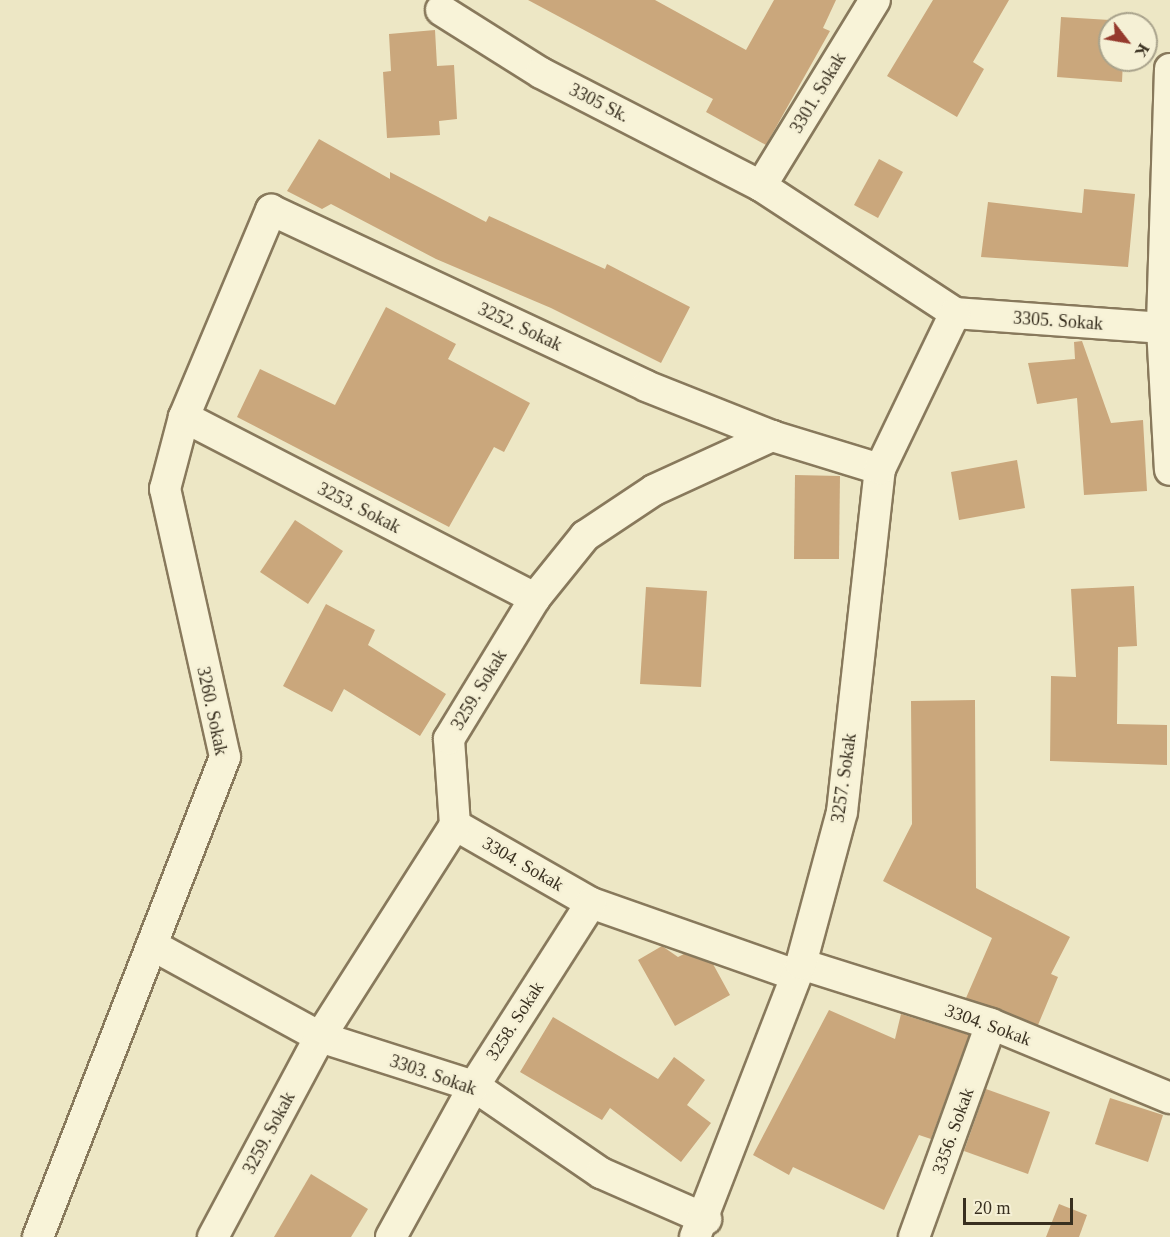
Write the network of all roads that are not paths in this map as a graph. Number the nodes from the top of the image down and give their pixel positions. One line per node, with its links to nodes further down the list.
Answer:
1 (874, 0): 4 (street, 3301. Sokak)
2 (441, 10): 4 (street, 3305 Sk.)
3 (1170, 69): 7 (street)
4 (761, 186): 6 (street, 3305 Sk.)
5 (271, 210): 9 (street, 3260. Sokak); 10 (street, 3252. Sokak)
6 (955, 313): 7 (street, 3305. Sokak); 11 (street, 3257. Sokak)
7 (1162, 328): 8 (street)
8 (1167, 405): 12 (street)
9 (184, 417): 13 (street, 3253. Sokak); 16 (street, 3260. Sokak)
10 (772, 436): 11 (street); 13 (street, 3259. Sokak)
11 (880, 469): 17 (street, 3257. Sokak)
12 (1170, 470)
13 (535, 598): 14 (street, 3259. Sokak)
14 (455, 825): 15 (street, 3304. Sokak); 19 (street, 3259. Sokak)
15 (591, 903): 17 (street, 3304. Sokak); 20 (street, 3258. Sokak)
16 (152, 945): 19 (street, 3303. Sokak); 23 (street, 3260. Sokak)
17 (798, 970): 18 (street, 3304. Sokak); 22 (street, 3257. Sokak)
18 (992, 1024): 21 (street, 3304. Sokak); 26 (street, 3356. Sokak)
19 (320, 1037): 20 (street, 3303. Sokak); 24 (street, 3259. Sokak)
20 (474, 1086): 22 (street, 3303. Sokak); 25 (street, 3258. Sokak)
21 (1170, 1098)
22 (701, 1228)
23 (38, 1237)
24 (213, 1237)
25 (391, 1237)
26 (914, 1237)

